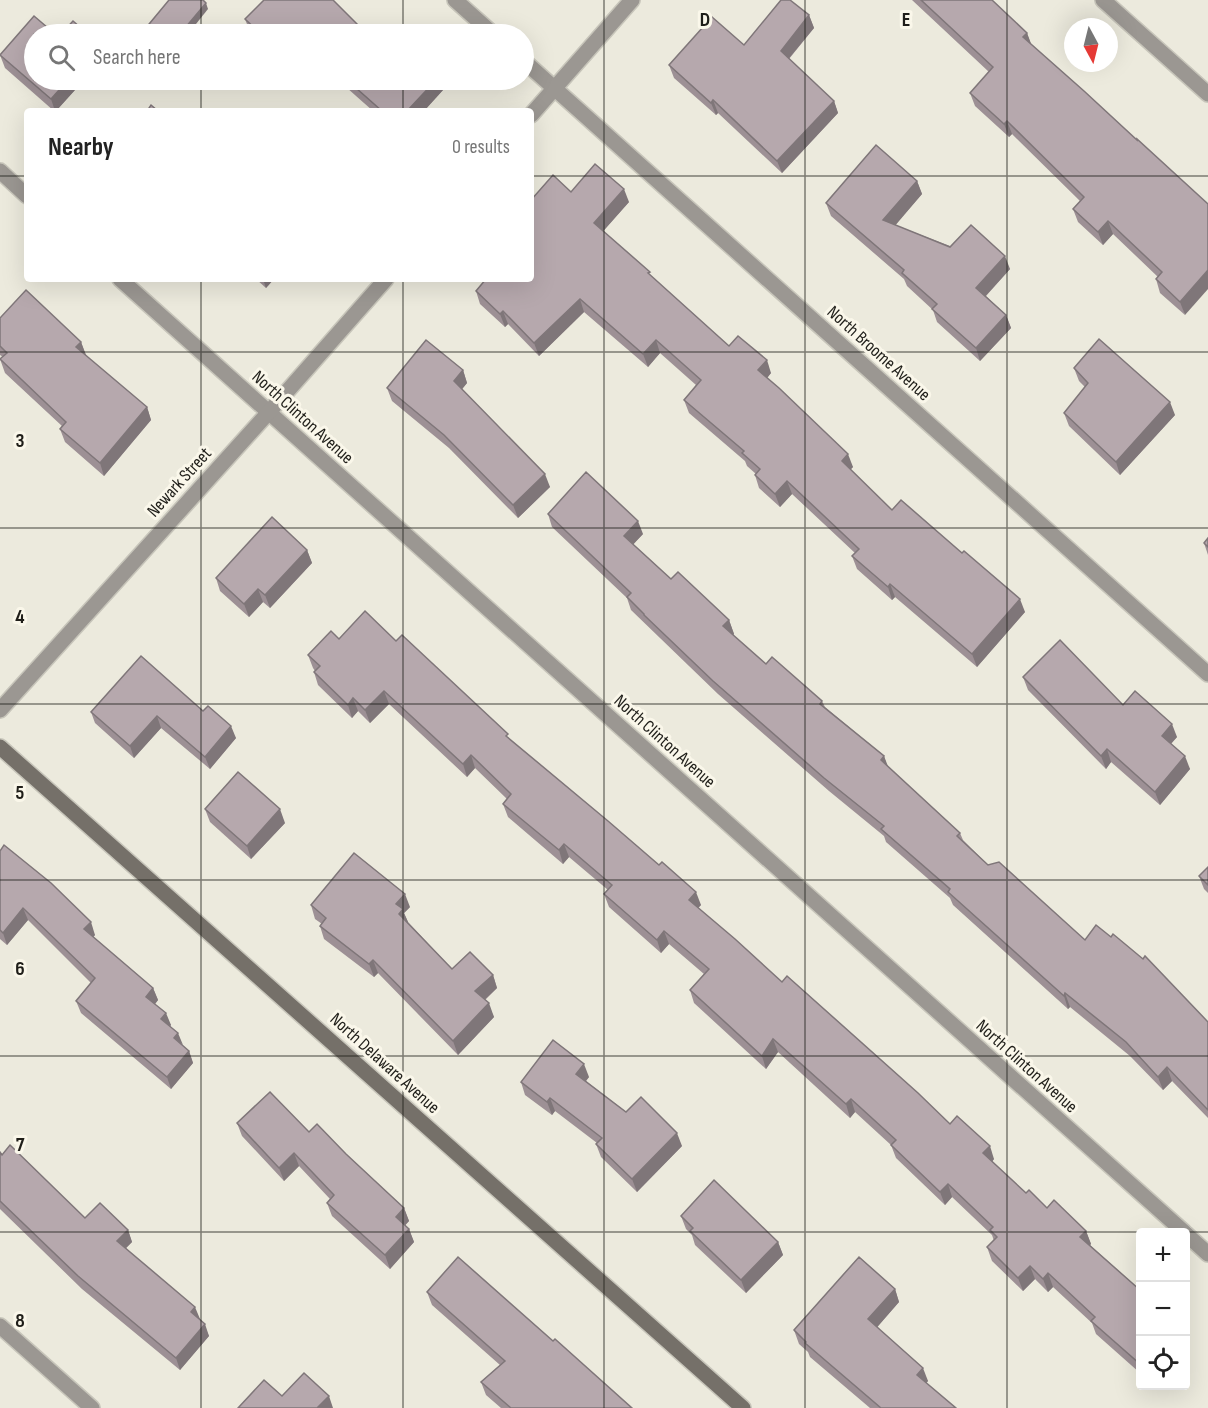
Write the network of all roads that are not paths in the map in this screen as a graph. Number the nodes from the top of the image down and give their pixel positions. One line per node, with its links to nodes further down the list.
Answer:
1 (455, 0): 4 (street)
2 (632, 0): 6 (street)
3 (1103, 0): 7 (street)
4 (482, 24)
5 (534, 71): 6 (street, North Broome Avenue)
6 (554, 89): 8 (street); 14 (street, North Broome Avenue)
7 (1208, 94)
8 (534, 112)
9 (0, 171): 10 (street)
10 (24, 193)
11 (123, 282): 13 (street, North Clinton Avenue)
12 (383, 282): 13 (street, Newark Street)
13 (269, 412): 15 (street, Newark Street); 17 (street, North Clinton Avenue)
14 (1208, 674)
15 (0, 710)
16 (0, 747): 22 (street, North Delaware Avenue)
17 (1179, 1228)
18 (1190, 1238): 19 (street, North Clinton Avenue)
19 (1208, 1254)
20 (0, 1326): 21 (street)
21 (92, 1408)
22 (743, 1408)

